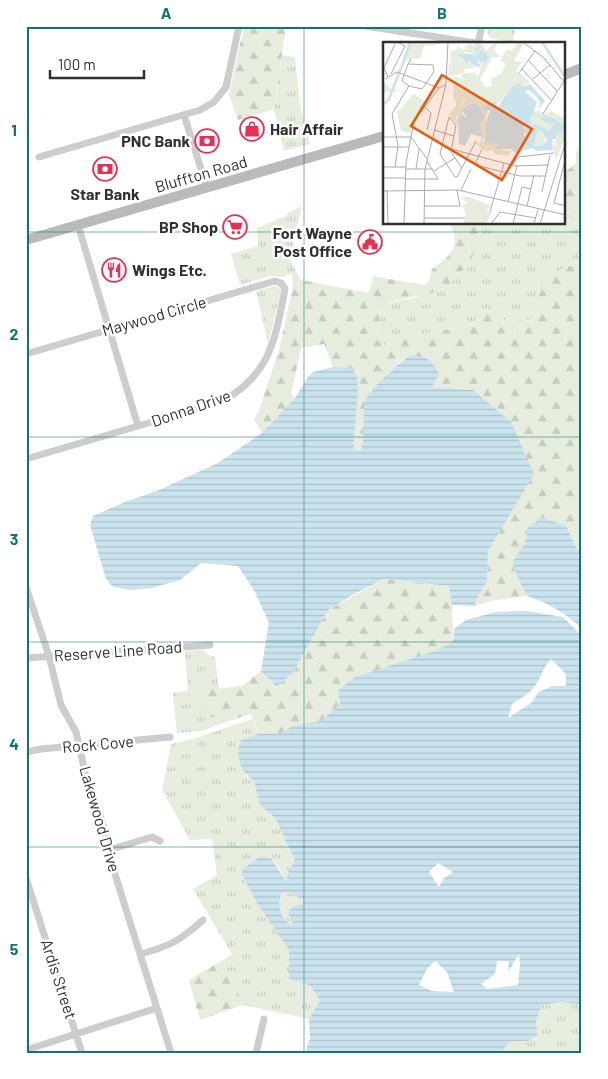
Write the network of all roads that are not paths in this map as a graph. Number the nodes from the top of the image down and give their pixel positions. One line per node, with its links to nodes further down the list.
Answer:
1 (239, 26): 8 (street)
2 (365, 26): 4 (street)
3 (482, 26): 5 (street)
4 (467, 42)
5 (480, 42)
6 (582, 68): 7 (main road)
7 (566, 74)
8 (184, 115): 10 (street); 11 (street)
9 (383, 136): 11 (main road, Bluffton Road)
10 (39, 157)
11 (207, 188): 12 (main road, Bluffton Road)
12 (78, 225): 13 (main road, Bluffton Road); 15 (street)
13 (26, 240)
14 (281, 284): 15 (street, Maywood Circle); 17 (street, Donna Drive)
15 (110, 329): 16 (street, Maywood Circle); 17 (street)
16 (26, 354)
17 (138, 426): 18 (street, Donna Drive)
18 (26, 459)
19 (26, 587): 21 (street, Lakewood Drive)
20 (210, 645): 21 (street, Reserve Line Road)
21 (49, 656): 22 (street, Reserve Line Road); 24 (street, Lakewood Drive)
22 (26, 658)
23 (170, 737): 24 (street, Rock Cove)
24 (79, 745): 25 (street, Rock Cove); 27 (street, Lakewood Drive)
25 (26, 752)
26 (160, 841): 27 (street)
27 (110, 850): 30 (street, Lakewood Drive)
28 (26, 878): 33 (street, Ardis Street)
29 (204, 920): 30 (street)
30 (141, 954): 31 (street, Lakewood Drive)
31 (157, 1008): 33 (street); 36 (street, Lakewood Drive)
32 (264, 1019): 37 (street)
33 (76, 1034): 34 (street); 35 (street, Ardis Street)
34 (26, 1050)
35 (82, 1053)
36 (171, 1053)
37 (256, 1053)

